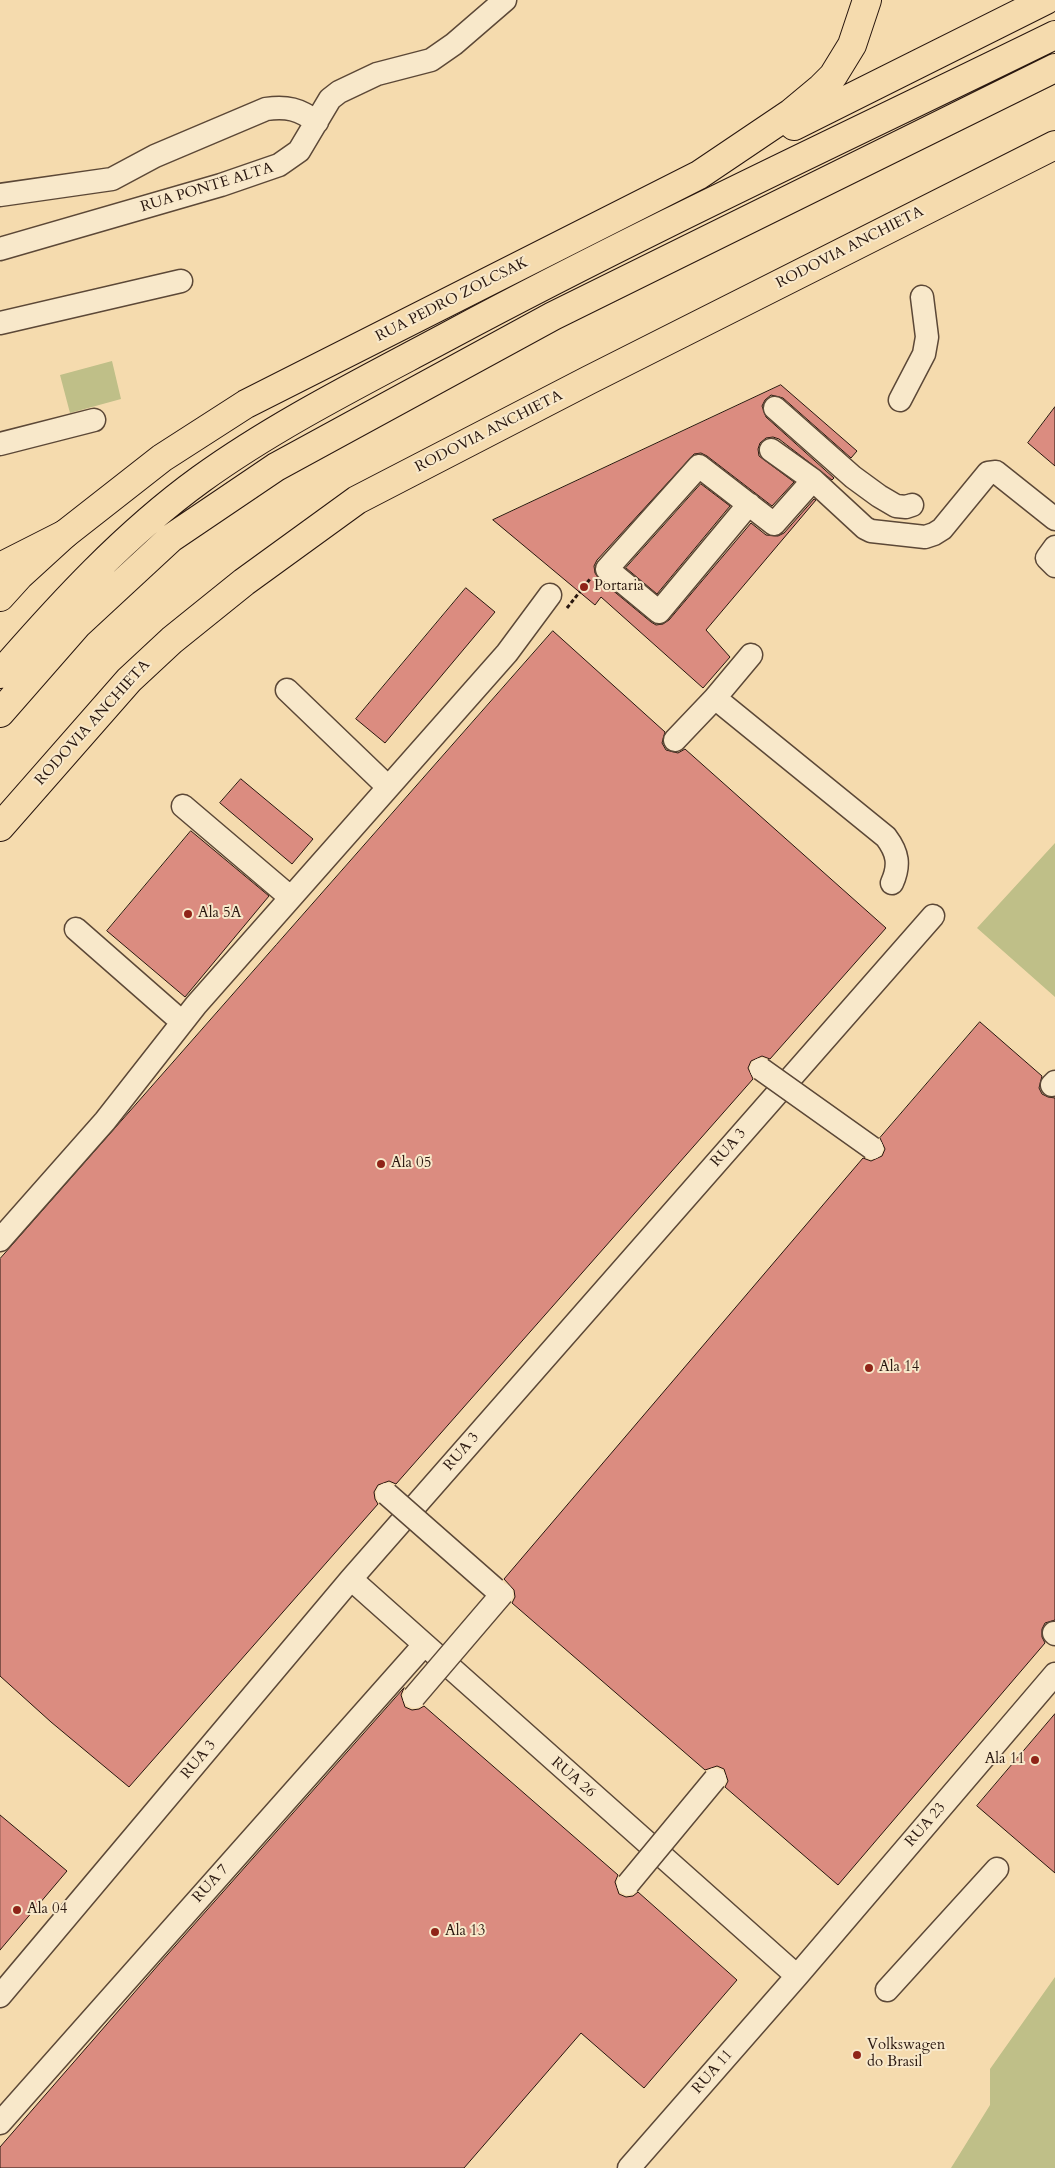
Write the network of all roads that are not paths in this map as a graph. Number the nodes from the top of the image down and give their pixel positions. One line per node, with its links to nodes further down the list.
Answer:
1 (505, 0): 6 (street, RUA PONTE ALTA)
2 (867, 0): 9 (main road, RUA PEDRO ZOLCSAK)
3 (1046, 0): 9 (main road)
4 (1055, 35): 31 (main road)
5 (1055, 68): 34 (main road)
6 (317, 122): 10 (street); 12 (street, RUA PONTE ALTA)
7 (1055, 145): 11 (main road, RODOVIA ANCHIETA)
8 (1055, 160): 11 (main road)
9 (699, 175): 27 (main road, RUA PEDRO ZOLCSAK)
10 (0, 195)
11 (931, 207): 38 (main road, RODOVIA ANCHIETA)
12 (0, 249)
13 (181, 281): 15 (street)
14 (922, 297): 16 (street)
15 (0, 323)
16 (900, 400)
17 (775, 408): 23 (street)
18 (94, 420): 19 (street)
19 (0, 444)
20 (771, 450): 21 (street)
21 (813, 480): 22 (street); 24 (street)
22 (749, 504): 22 (street)
23 (912, 505)
24 (1055, 519)
25 (1055, 547): 26 (street)
26 (1055, 566)
27 (6, 578): 28 (main road, RUA PEDRO ZOLCSAK)
28 (0, 598)
29 (558, 601): 36 (street)
30 (751, 655): 33 (street)
31 (0, 674)
32 (287, 690): 36 (street)
33 (715, 698): 35 (street); 39 (street)
34 (0, 712)
35 (675, 740)
36 (388, 787): 40 (street)
37 (183, 806): 40 (street)
38 (0, 827)
39 (892, 883)
40 (290, 897): 43 (street)
41 (933, 916): 48 (street, RUA 3)
42 (76, 929): 43 (street)
43 (182, 1022): 46 (street)
44 (761, 1069): 45 (street, bridge)
45 (872, 1148)
46 (0, 1240)
47 (387, 1494): 51 (street, bridge)
48 (351, 1579): 49 (street, RUA 26); 57 (street, RUA 3)
49 (423, 1646): 55 (street, RUA 26); 58 (street, RUA 7)
50 (1055, 1674): 55 (street, RUA 23)
51 (414, 1697)
52 (715, 1779): 54 (street, bridge)
53 (997, 1869): 56 (street)
54 (628, 1884)
55 (797, 1976): 59 (street, RUA 11)
56 (887, 1990)
57 (0, 1996)
58 (0, 2123)
59 (629, 2168)

